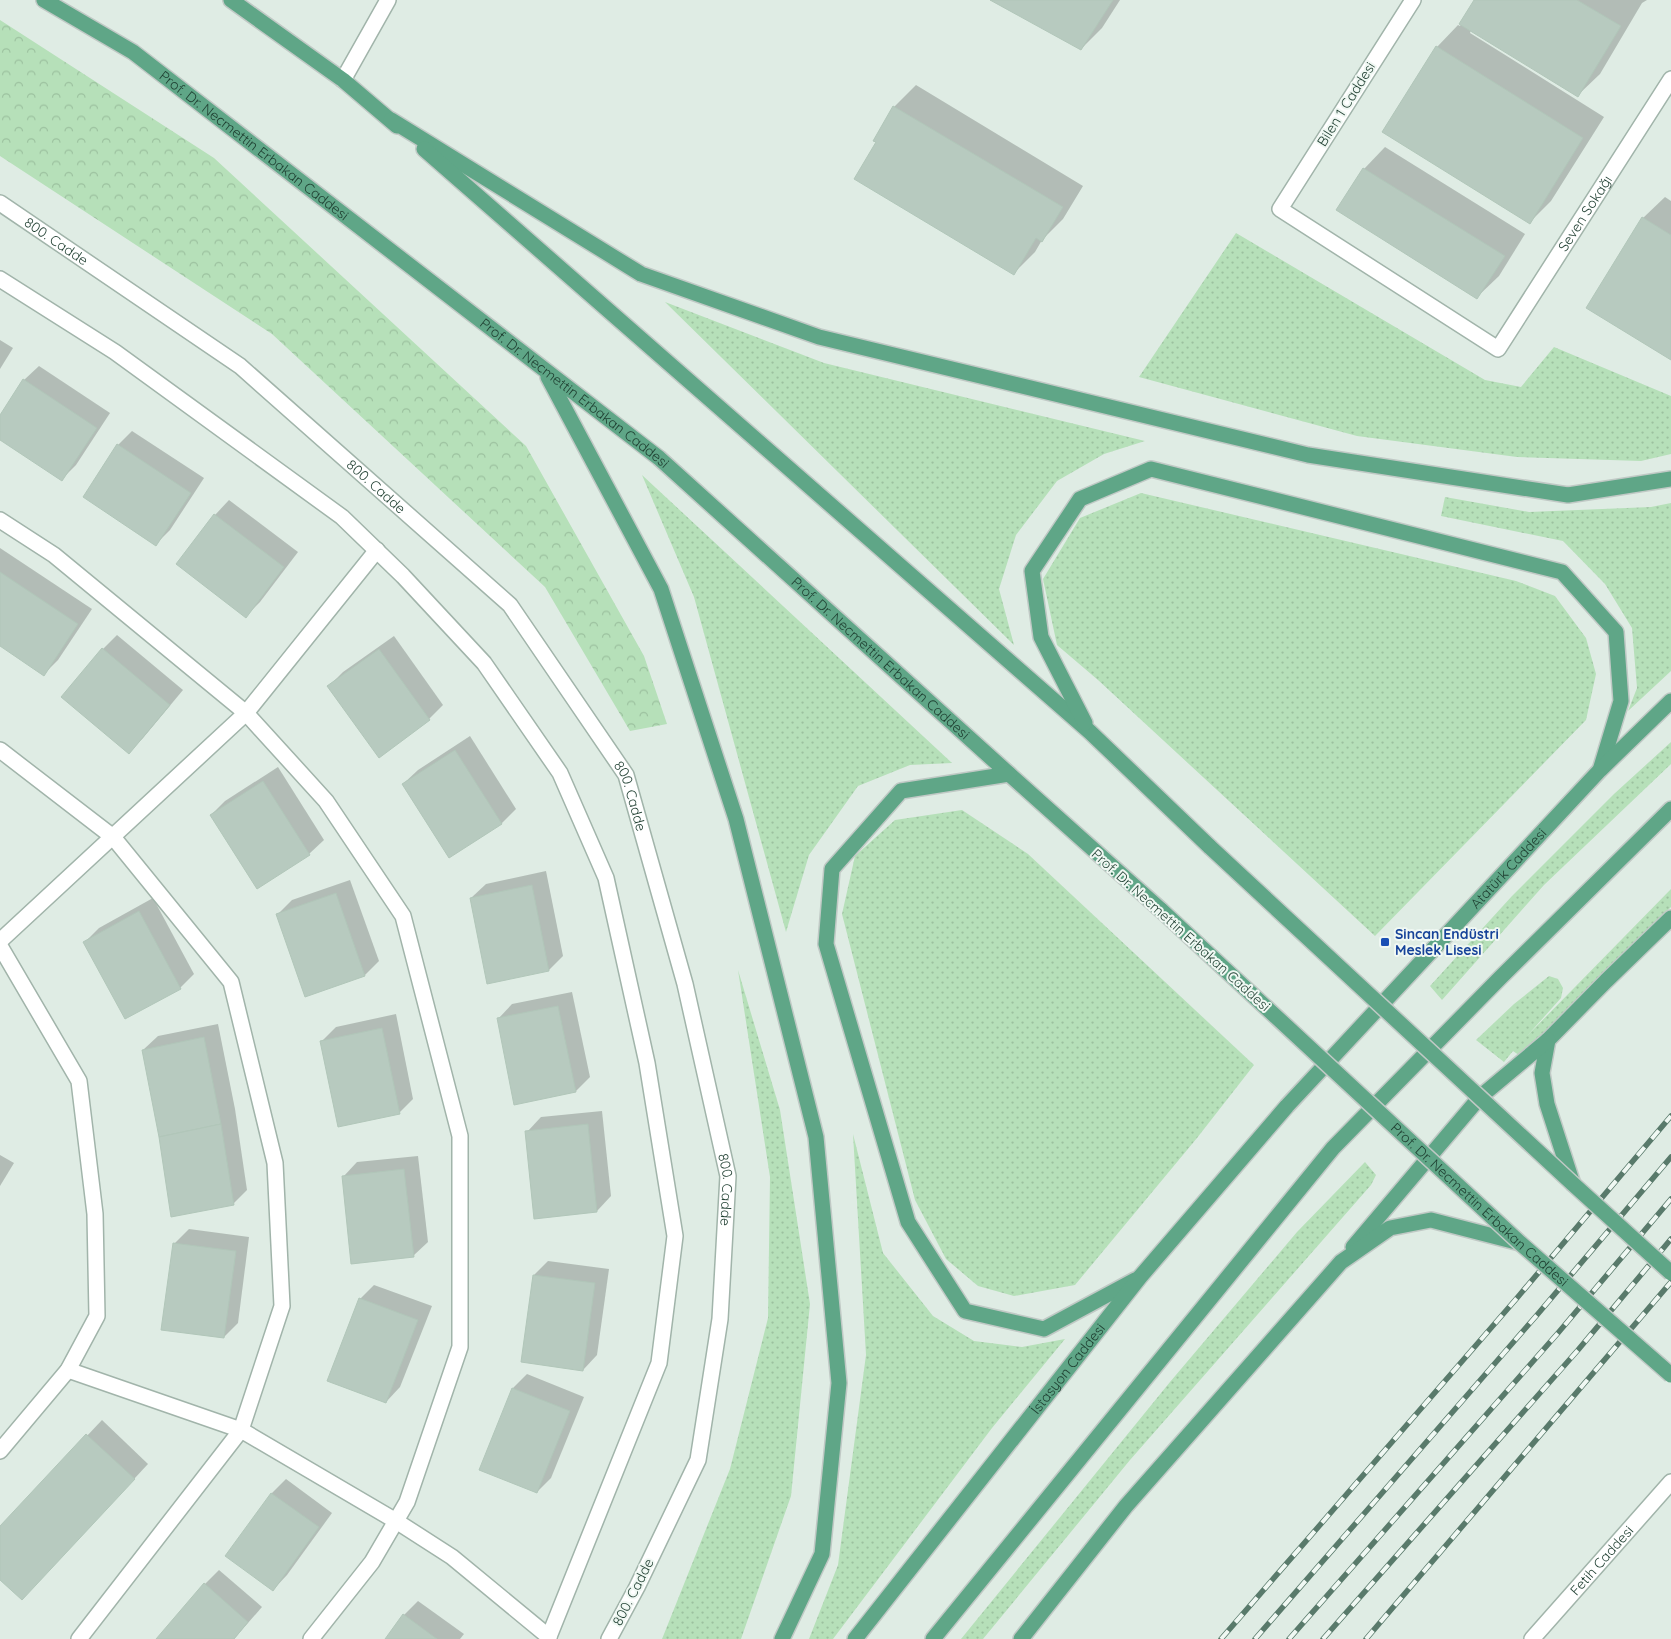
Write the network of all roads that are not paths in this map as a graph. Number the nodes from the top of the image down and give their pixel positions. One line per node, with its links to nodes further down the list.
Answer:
1 (44, 0): 11 (main road, Prof. Dr. Necmettin Erbakan Caddesi)
2 (232, 0): 5 (main road)
3 (388, 0): 5 (street)
4 (1413, 0): 10 (street, Bilen 1 Caddesi)
5 (343, 80): 7 (main road)
6 (1671, 80): 10 (street, Seven Sokağı)
7 (391, 120): 12 (main road); 17 (main road)
8 (0, 203): 44 (street, 800. Cadde)
9 (0, 279): 14 (street)
10 (1498, 349)
11 (545, 371): 20 (main road, Prof. Dr. Necmettin Erbakan Caddesi); 45 (main road)
12 (1671, 479)
13 (0, 520): 16 (street)
14 (377, 550): 16 (street); 41 (street)
15 (1671, 701): 19 (main road, Atatürk Caddesi)
16 (246, 712): 22 (street); 40 (street)
17 (1090, 732): 19 (main road); 27 (main road, bridge)
18 (0, 750): 22 (street)
19 (1600, 770): 28 (main road, Atatürk Caddesi)
20 (1009, 774): 29 (main road, Prof. Dr. Necmettin Erbakan Caddesi, bridge); 34 (main road)
21 (1671, 809): 47 (main road)
22 (112, 837): 24 (street); 37 (street)
23 (1671, 918): 26 (main road)
24 (0, 941)
25 (0, 946): 35 (street)
26 (1548, 1040): 27 (main road); 30 (main road)
27 (1480, 1097): 29 (main road); 30 (main road, bridge)
28 (1288, 1106): 34 (main road, İstasyon Caddesi)
29 (1428, 1158): 31 (main road, Prof. Dr. Necmettin Erbakan Caddesi, bridge); 32 (main road)
30 (1573, 1184): 33 (main road, bridge)
31 (1520, 1243): 32 (main road); 36 (main road, Prof. Dr. Necmettin Erbakan Caddesi, bridge)
32 (1340, 1262): 48 (main road)
33 (1671, 1273)
34 (1140, 1277): 46 (main road, İstasyon Caddesi)
35 (68, 1370): 37 (street); 38 (street)
36 (1671, 1375)
37 (241, 1430): 40 (street); 42 (street)
38 (0, 1451)
39 (1671, 1482): 49 (street, Fetih Caddesi)
40 (396, 1521): 41 (street); 43 (street)
41 (548, 1638)
42 (79, 1639)
43 (311, 1639)
44 (609, 1639)
45 (782, 1639)
46 (855, 1639)
47 (933, 1639)
48 (1021, 1639)
49 (1532, 1639)

